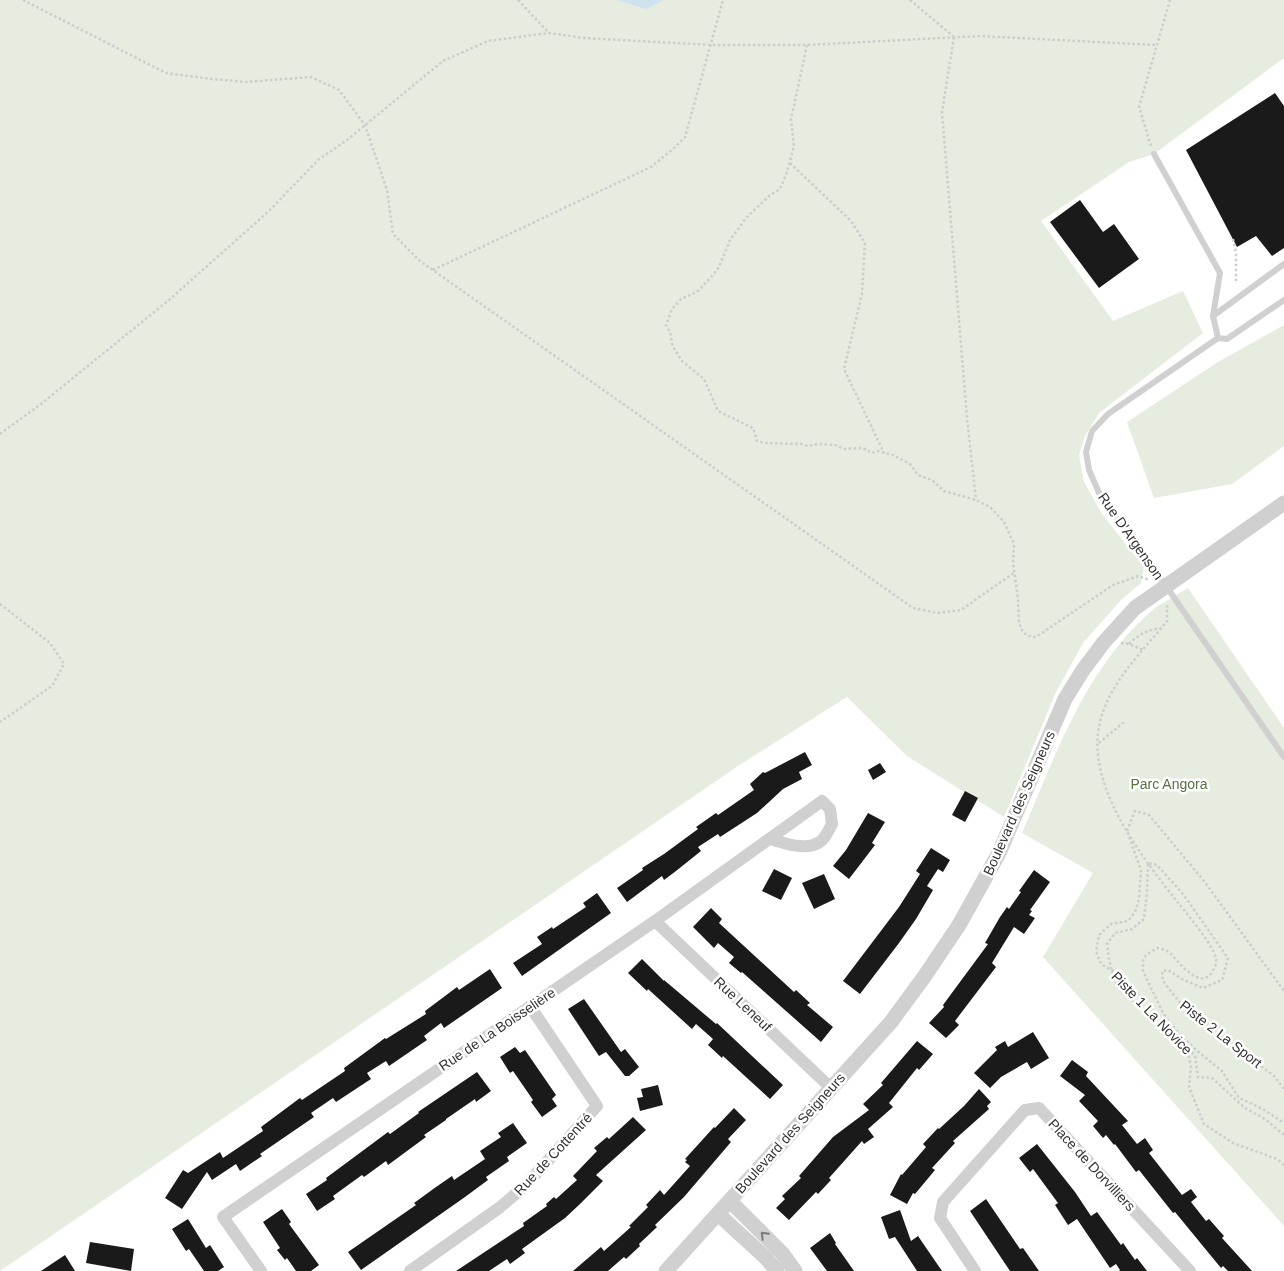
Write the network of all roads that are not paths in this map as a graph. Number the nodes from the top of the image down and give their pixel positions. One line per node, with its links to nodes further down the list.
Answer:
1 (1154, 154): 4 (lane)
2 (1284, 264): 4 (lane)
3 (1284, 300): 5 (lane, Rue D'Argenson)
4 (1213, 316): 5 (lane)
5 (1218, 338): 7 (lane, Rue D'Argenson)
6 (1284, 503): 7 (street, Boulevard des Seigneurs)
7 (1166, 586): 8 (lane, Rue D'Argenson); 12 (street, Boulevard des Seigneurs)
8 (1284, 757)
9 (770, 839): 9 (street, Rue de La Boisselière); 10 (street, Rue de La Boisselière)
10 (655, 921): 11 (street, Rue de La Boisselière); 12 (street, Rue Leneuf)
11 (530, 1006): 15 (street, Rue de La Boisselière); 16 (street, Rue de Cottentré)
12 (831, 1088): 13 (street, Boulevard des Seigneurs)
13 (730, 1201): 14 (street, Boulevard des Seigneurs); 19 (street, one-way to 13)
14 (718, 1214): 17 (street, Boulevard des Seigneurs); 18 (street)
15 (261, 1271)
16 (410, 1271)
17 (666, 1271)
18 (776, 1271)
19 (796, 1271)
20 (975, 1271): 21 (street, Place de Dorvilliers)
21 (1190, 1271)

